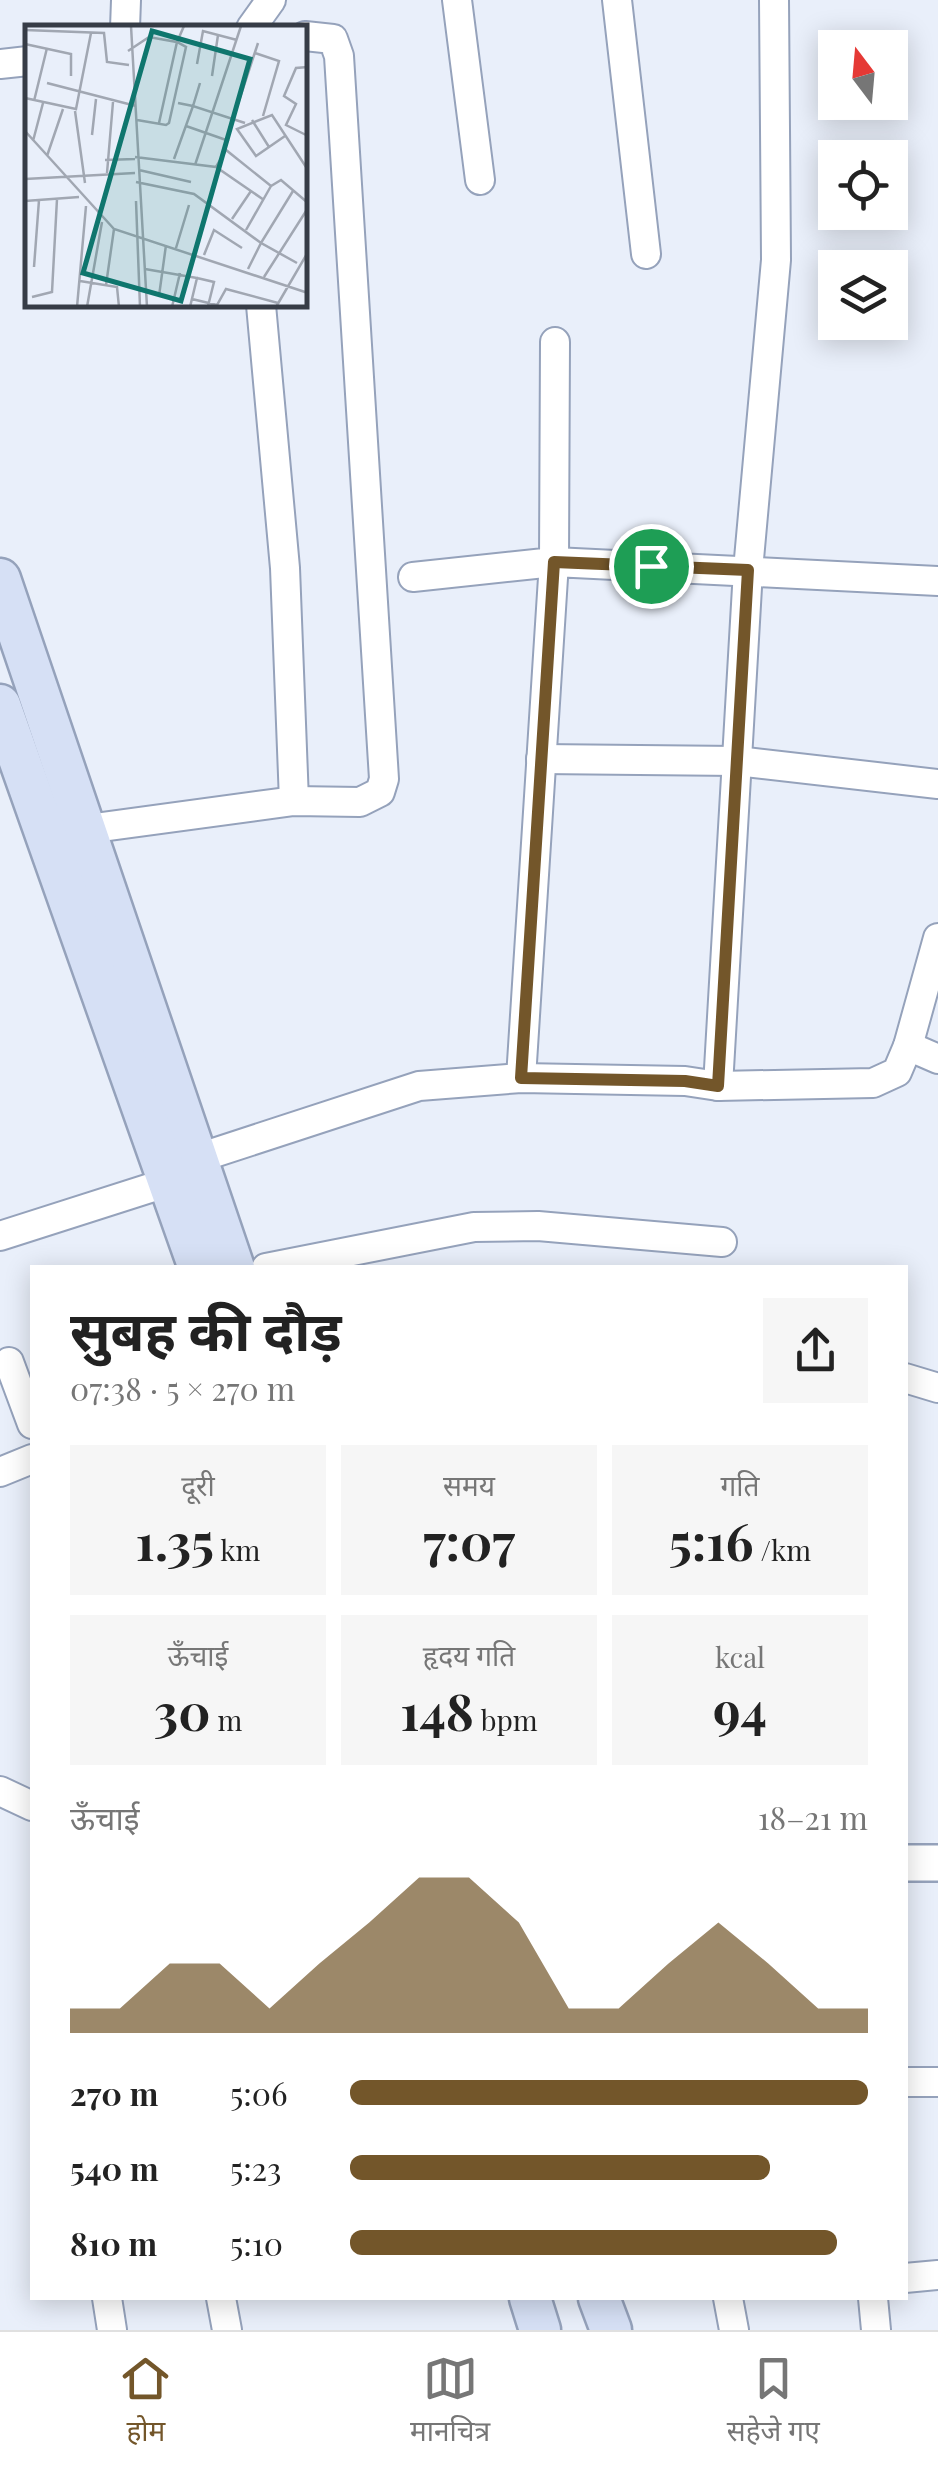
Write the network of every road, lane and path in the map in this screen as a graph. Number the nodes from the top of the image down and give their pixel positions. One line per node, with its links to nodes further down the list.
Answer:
1 (126, 0): 6 (street)
2 (271, 0): 7 (street)
3 (457, 0): 11 (street)
4 (618, 0): 12 (street)
5 (774, 0): 16 (street)
6 (125, 25)
7 (253, 25)
8 (308, 36): 25 (street)
9 (25, 60): 10 (street)
10 (0, 64)
11 (480, 180)
12 (646, 254)
13 (262, 308): 25 (street)
14 (555, 342): 15 (street)
15 (554, 562): 16 (street); 17 (street); 22 (street)
16 (748, 570): 19 (street); 23 (street)
17 (414, 577)
18 (0, 579): 20 (main road)
19 (938, 579)
20 (44, 707): 21 (street); 26 (main road)
21 (1, 709): 32 (main road)
22 (541, 759): 23 (street); 30 (street)
23 (737, 762): 24 (street); 31 (street)
24 (938, 784)
25 (294, 800): 26 (street)
26 (87, 829): 32 (main road)
27 (938, 938): 28 (street)
28 (908, 1046): 29 (street); 31 (street)
29 (938, 1059)
30 (521, 1078): 31 (street); 32 (street)
31 (718, 1086)
32 (177, 1170): 33 (street); 35 (main road); 36 (main road)
33 (0, 1236)
34 (722, 1242): 37 (street)
35 (198, 1265)
36 (232, 1265)
37 (281, 1265)
38 (14, 1361): 41 (street)
39 (908, 1379): 40 (street)
40 (938, 1388)
41 (30, 1417)
42 (30, 1460): 43 (street)
43 (0, 1472)
44 (0, 1791): 45 (street)
45 (30, 1805)
46 (908, 1863): 47 (street)
47 (938, 1863)
48 (908, 2082): 49 (street)
49 (938, 2082)
50 (938, 2275): 51 (street)
51 (908, 2278)
52 (107, 2300): 58 (street)
53 (222, 2300): 59 (street)
54 (531, 2300): 60 (main road)
55 (600, 2300): 61 (main road)
56 (728, 2300): 62 (street)
57 (874, 2300): 63 (street)
58 (112, 2330)
59 (227, 2330)
60 (540, 2330)
61 (611, 2330)
62 (734, 2330)
63 (876, 2330)

